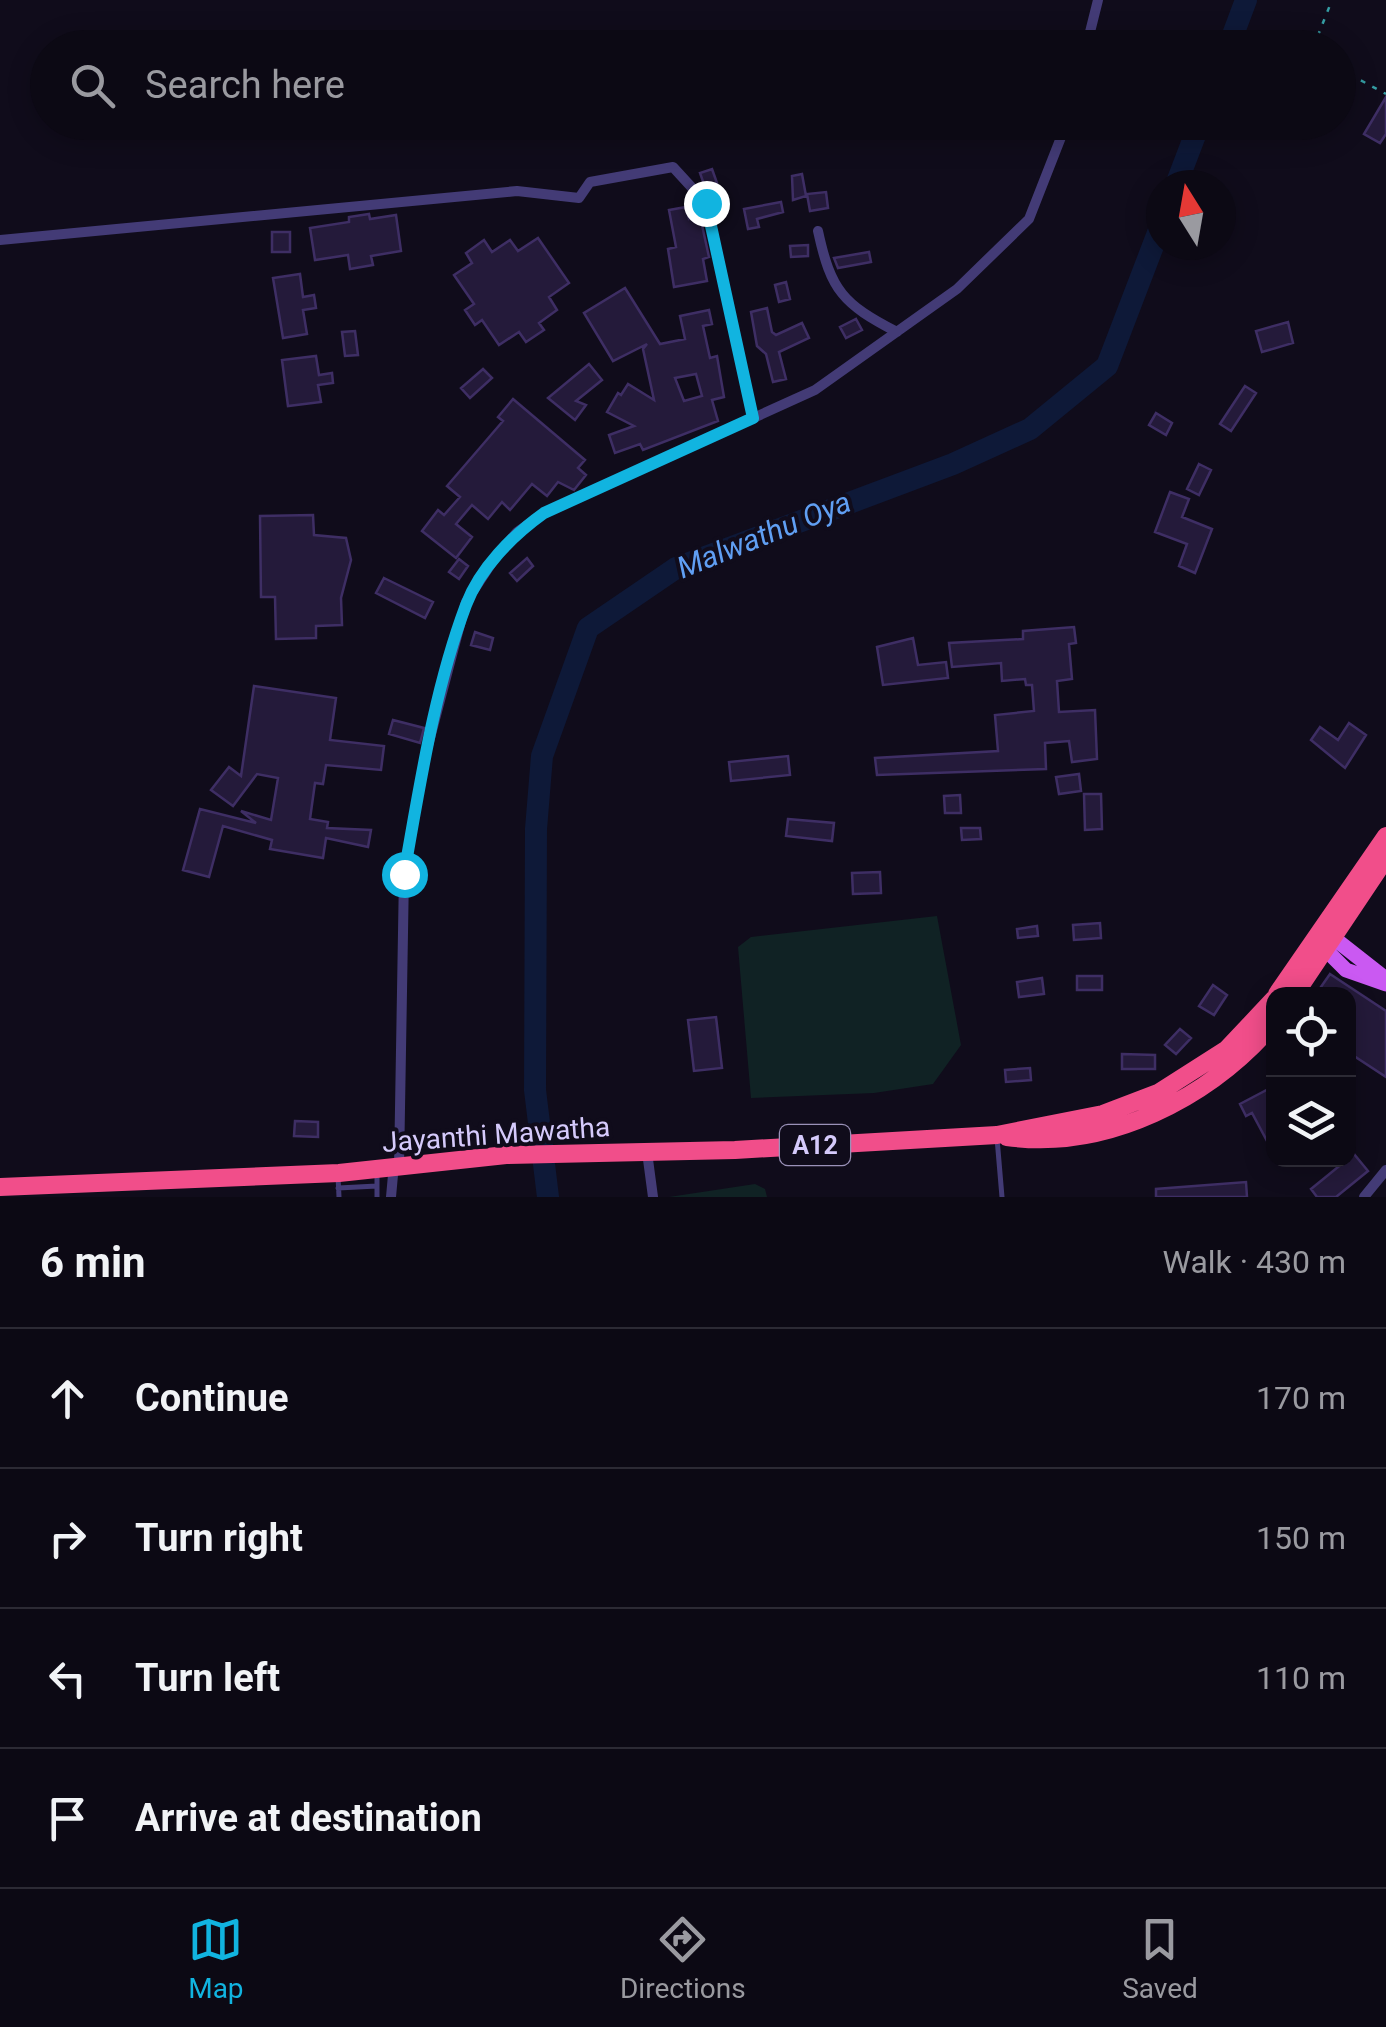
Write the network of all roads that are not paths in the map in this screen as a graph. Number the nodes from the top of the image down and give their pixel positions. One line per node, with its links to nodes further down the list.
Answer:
1 (1098, 0): 2 (street)
2 (1090, 30)
3 (1060, 140): 6 (street)
4 (818, 231): 6 (street)
5 (0, 240): 7 (street)
6 (897, 332): 7 (street)
7 (753, 418): 23 (street)
8 (1386, 836): 11 (highway, Jayanthi Mawatha / A12)
9 (1386, 858): 10 (highway, Jayanthi Mawatha / A12)
10 (1353, 909): 11 (highway, Jayanthi Mawatha / A12); 12 (main road)
11 (1324, 939): 12 (main road); 13 (main road); 14 (highway, Jayanthi Mawatha / A12); 16 (highway, Jayanthi Mawatha / A12)
12 (1359, 954): 15 (main road)
13 (1346, 970): 14 (main road); 15 (main road)
14 (1308, 975): 17 (highway, Jayanthi Mawatha / A12)
15 (1386, 982)
16 (1284, 987)
17 (1300, 987)
18 (1266, 1008): 20 (highway, Jayanthi Mawatha / A12)
19 (1266, 1030): 20 (highway, Jayanthi Mawatha / A12)
20 (996, 1135): 21 (highway, Jayanthi Mawatha / A12); 30 (lane)
21 (640, 1152): 23 (highway, Jayanthi Mawatha / A12); 29 (street)
22 (1386, 1170): 31 (street)
23 (386, 1174): 24 (highway, Jayanthi Mawatha / A12); 27 (lane); 28 (street)
24 (338, 1180): 25 (highway, Jayanthi Mawatha / A12); 26 (lane)
25 (0, 1187)
26 (339, 1197)
27 (376, 1197)
28 (391, 1197)
29 (653, 1197)
30 (1002, 1197)
31 (1364, 1197)

